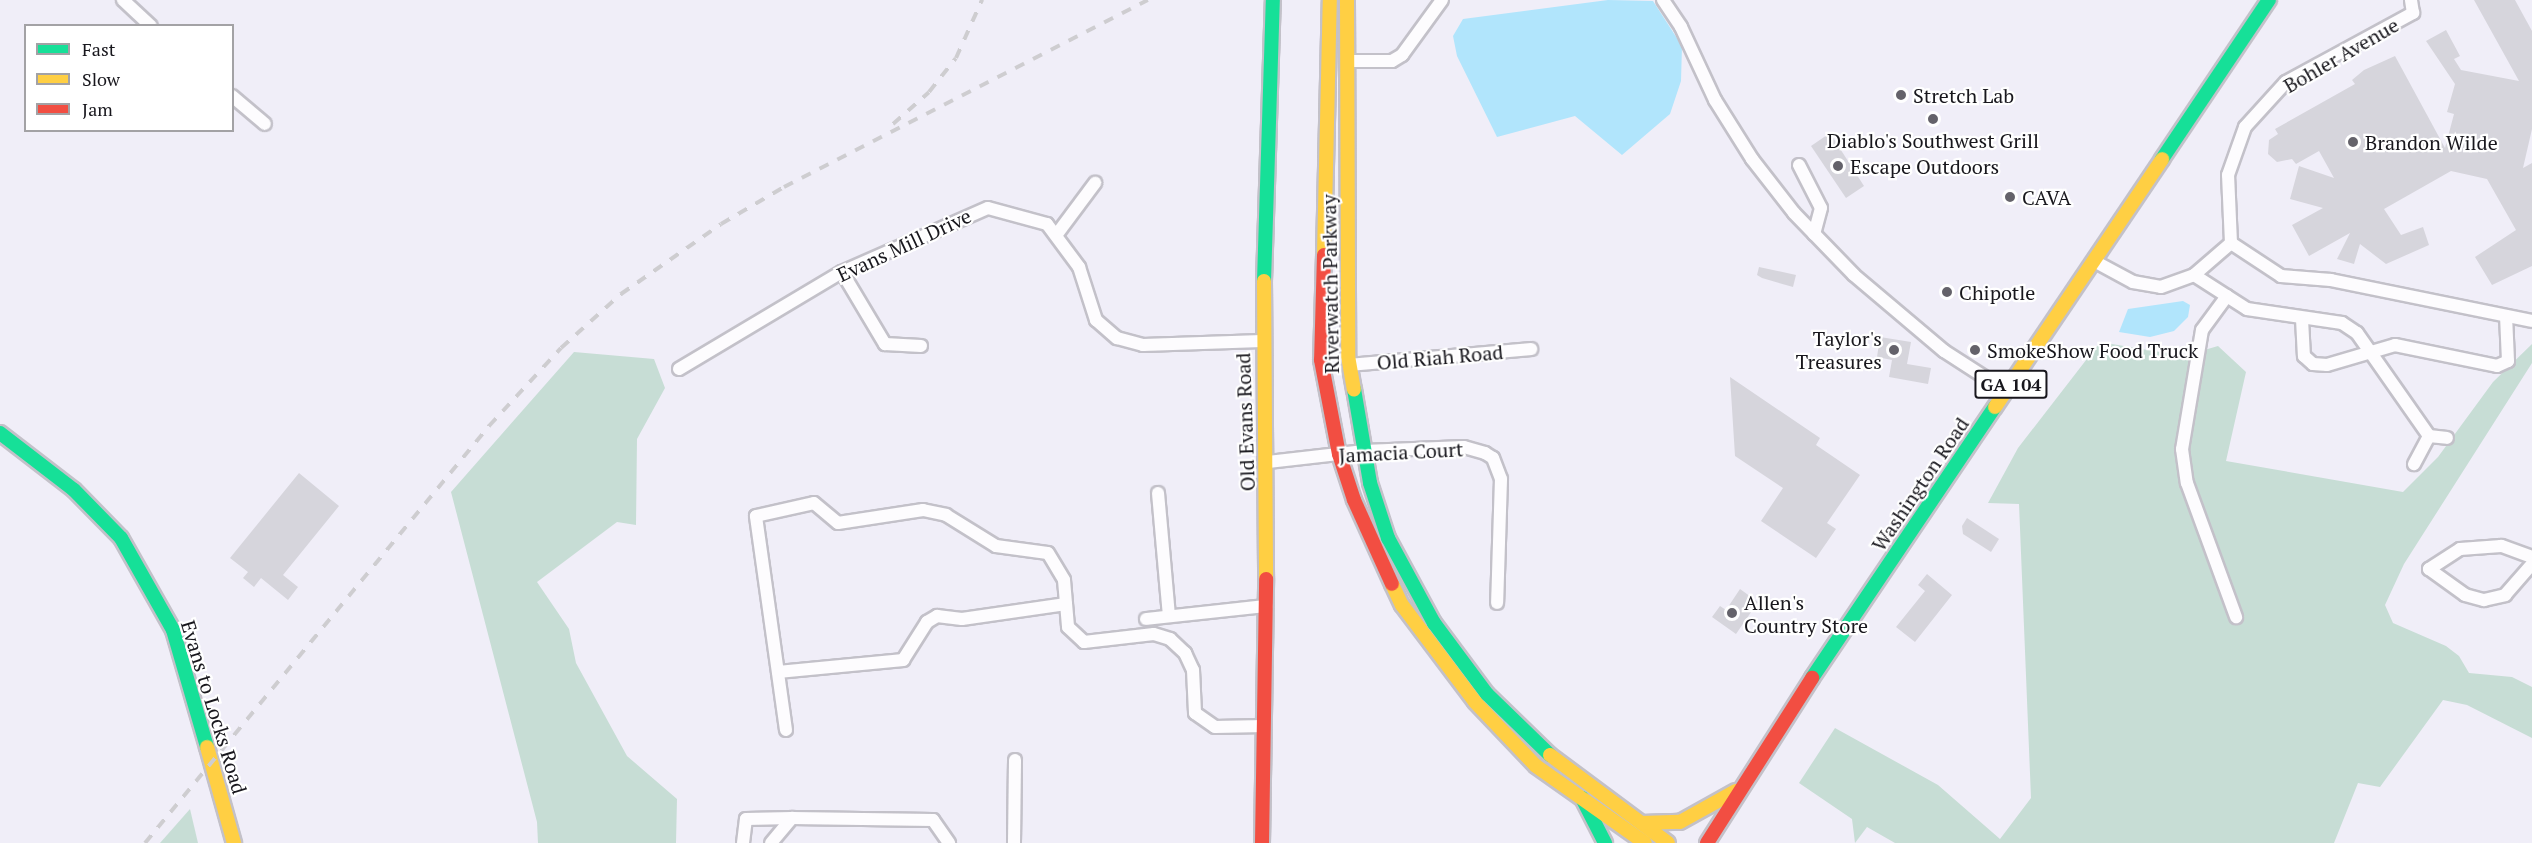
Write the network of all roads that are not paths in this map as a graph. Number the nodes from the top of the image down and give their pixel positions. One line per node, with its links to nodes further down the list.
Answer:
1 (123, 0): 9 (street)
2 (1273, 0): 25 (main road, Old Evans Road)
3 (1330, 0): 36 (main road, Riverwatch Parkway)
4 (1347, 0): 10 (main road, Riverwatch Parkway)
5 (1442, 0): 10 (street)
6 (1663, 0): 16 (street)
7 (2269, 0): 18 (main road, Washington Road / GA 104)
8 (2411, 0): 17 (street, Bohler Avenue)
9 (149, 24)
10 (1348, 61): 29 (main road, Riverwatch Parkway)
11 (234, 98): 12 (street)
12 (265, 124)
13 (1799, 165): 16 (street)
14 (1095, 183): 15 (street)
15 (1057, 234): 19 (street, Evans Mill Drive); 25 (street, Evans Mill Drive)
16 (1814, 234): 31 (street)
17 (2231, 243): 20 (street); 22 (street)
18 (2094, 261): 20 (street); 31 (main road, Washington Road / GA 104)
19 (842, 272): 26 (street); 30 (street, Evans Mill Drive)
20 (2194, 275): 21 (street)
21 (2227, 296): 23 (street); 46 (street)
22 (2506, 316): 24 (street); 28 (street)
23 (2302, 319): 28 (street); 28 (street)
24 (2532, 321)
25 (1262, 341): 37 (main road, Old Evans Road)
26 (921, 346)
27 (1531, 349): 29 (street, Old Riah Road)
28 (2370, 351): 33 (street)
29 (1349, 365): 35 (main road, Riverwatch Parkway)
30 (679, 369)
31 (2006, 391): 52 (main road, Washington Road / GA 104)
32 (0, 433): 57 (main road, Evans to Locks Road)
33 (2429, 436): 34 (street); 38 (street)
34 (2447, 438)
35 (1364, 451): 36 (street, Jamacia Court); 42 (street, Jamacia Court); 55 (main road, Riverwatch Parkway)
36 (1339, 454): 37 (street, Jamacia Court); 53 (main road, Riverwatch Parkway)
37 (1268, 462): 44 (main road, Old Evans Road)
38 (2414, 464)
39 (1158, 493): 45 (street)
40 (2532, 557): 41 (street)
41 (2532, 564)
42 (1497, 603)
43 (1066, 604): 48 (street); 48 (street); 49 (street)
44 (1266, 606): 45 (street); 49 (main road, Old Evans Road)
45 (1169, 616): 47 (street)
46 (2236, 618)
47 (1146, 619)
48 (778, 672): 50 (street)
49 (1264, 726): 62 (main road, Old Evans Road)
50 (786, 730)
51 (1015, 760): 61 (street)
52 (1741, 788): 55 (main road); 56 (main road, Washington Road / GA 104)
53 (1582, 798): 63 (main road); 64 (main road, Riverwatch Parkway)
54 (792, 818): 58 (street); 59 (street); 60 (street)
55 (1640, 823): 65 (main road, Riverwatch Parkway)
56 (1718, 825): 66 (main road, Washington Road / GA 104); 67 (main road)
57 (234, 843)
58 (743, 843)
59 (771, 843)
60 (949, 843)
61 (1014, 843)
62 (1262, 843)
63 (1605, 843)
64 (1644, 843)
65 (1668, 843)
66 (1707, 843)
67 (1722, 843)

